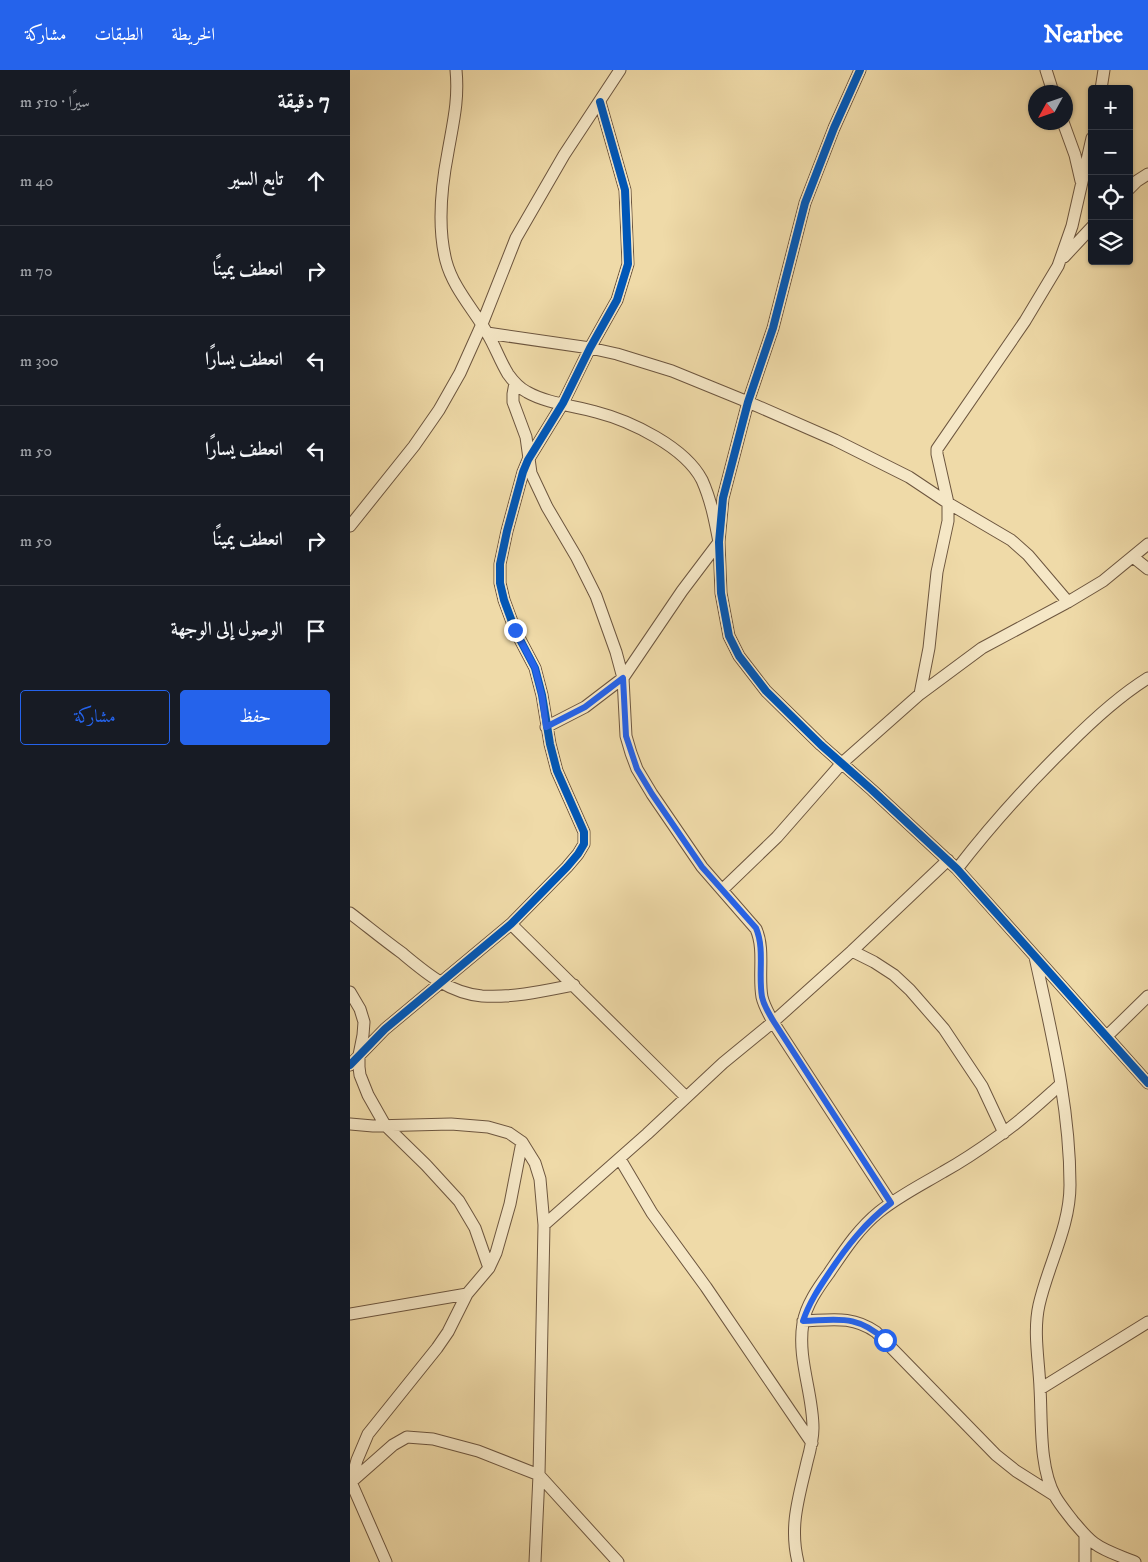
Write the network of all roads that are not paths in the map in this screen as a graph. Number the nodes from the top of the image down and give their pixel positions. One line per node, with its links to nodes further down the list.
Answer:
1 (456, 70): 16 (street)
2 (620, 70): 8 (street)
3 (860, 70): 19 (street)
4 (1046, 70): 6 (street)
5 (1104, 70): 7 (street)
6 (1051, 85)
7 (1102, 85)
8 (600, 102): 16 (street); 17 (street)
9 (1066, 130): 13 (street)
10 (1088, 157): 13 (street)
11 (1148, 174): 12 (street)
12 (1133, 185)
13 (1082, 186): 15 (street)
14 (1088, 231): 15 (street)
15 (1061, 260): 22 (street)
16 (485, 329): 17 (street); 18 (street); 23 (street)
17 (590, 348): 19 (street); 20 (street)
18 (515, 383): 20 (street); 21 (street)
19 (748, 402): 22 (street); 24 (street)
20 (563, 403): 21 (street); 24 (street)
21 (528, 460): 29 (street); 32 (street)
22 (948, 503): 28 (street); 31 (street)
23 (350, 526)
24 (719, 542): 29 (street); 33 (street)
25 (1148, 544): 26 (street)
26 (1133, 557): 27 (street); 28 (street)
27 (1148, 569)
28 (1068, 602): 31 (street)
29 (623, 678): 32 (street); 35 (street)
30 (1148, 678): 34 (street)
31 (920, 694): 33 (street)
32 (546, 727): 37 (street)
33 (842, 763): 34 (street); 35 (street)
34 (952, 864): 38 (street); 39 (street)
35 (722, 890): 44 (street)
36 (350, 913): 40 (street)
37 (511, 924): 40 (street); 41 (street)
38 (852, 951): 44 (street); 53 (street)
39 (1035, 956): 45 (street); 49 (street)
40 (440, 983): 41 (street); 46 (street)
41 (574, 985): 50 (street)
42 (350, 992): 46 (street)
43 (1148, 996): 45 (street)
44 (774, 1022): 50 (street); 56 (street)
45 (1107, 1036): 48 (street)
46 (359, 1055): 47 (street); 52 (street)
47 (350, 1065)
48 (1148, 1083)
49 (1061, 1084): 53 (street); 63 (street)
50 (686, 1097): 55 (street)
51 (350, 1124): 52 (street)
52 (385, 1125): 54 (street); 58 (street)
53 (1004, 1133): 56 (street)
54 (522, 1142): 57 (street); 58 (street)
55 (620, 1159): 57 (street); 64 (street)
56 (891, 1203): 61 (street)
57 (544, 1225): 65 (street)
58 (489, 1268): 59 (street)
59 (468, 1294): 60 (street); 66 (street)
60 (350, 1314)
61 (803, 1321): 64 (street); 67 (street)
62 (1148, 1322): 63 (street)
63 (1040, 1389): 67 (street)
64 (812, 1443): 72 (street)
65 (539, 1475): 66 (street); 70 (street); 71 (street)
66 (350, 1483): 69 (street)
67 (1054, 1495): 68 (street)
68 (1085, 1535): 73 (street); 74 (street)
69 (386, 1562)
70 (535, 1562)
71 (618, 1562)
72 (798, 1562)
73 (1085, 1562)
74 (1135, 1562)

